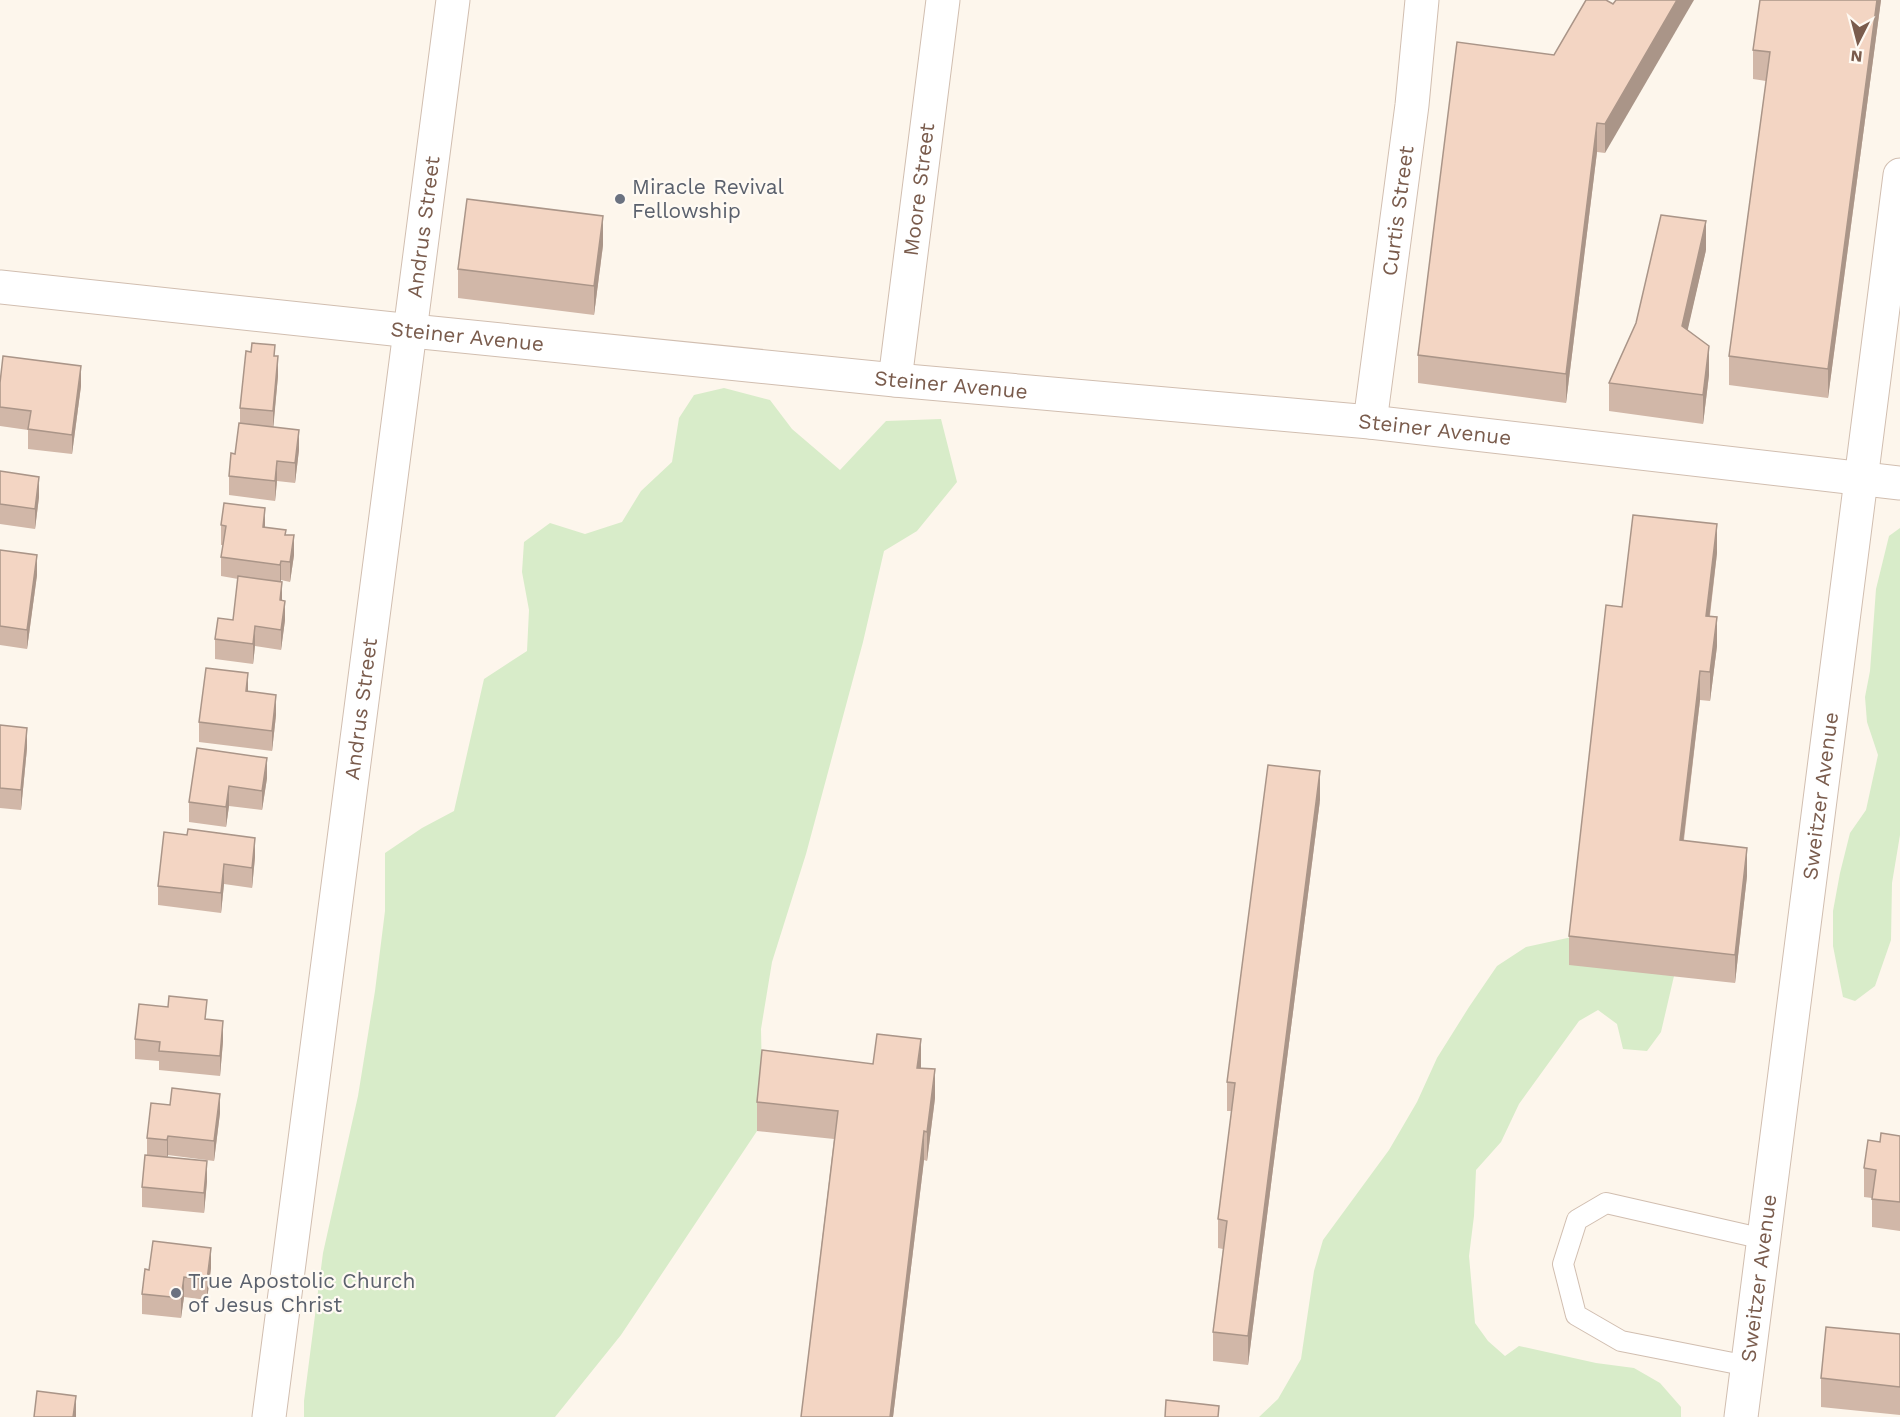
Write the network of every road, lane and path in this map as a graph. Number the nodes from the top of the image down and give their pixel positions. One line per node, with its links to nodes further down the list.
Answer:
1 (453, 0): 6 (street, Andrus Street)
2 (943, 0): 7 (street, Moore Street)
3 (1422, 0): 8 (street, Curtis Street)
4 (1900, 175): 9 (street, Sweitzer Avenue)
5 (0, 287): 6 (street, Steiner Avenue)
6 (412, 331): 7 (street, Steiner Avenue); 13 (street, Andrus Street)
7 (895, 380): 8 (street, Steiner Avenue)
8 (1370, 422): 9 (street, Steiner Avenue)
9 (1860, 478): 10 (street, Steiner Avenue); 11 (street, Sweitzer Avenue)
10 (1900, 483)
11 (1764, 1239): 12 (street, Sweitzer Avenue); 12 (lane)
12 (1748, 1366): 14 (street, Sweitzer Avenue)
13 (269, 1417)
14 (1741, 1417)

